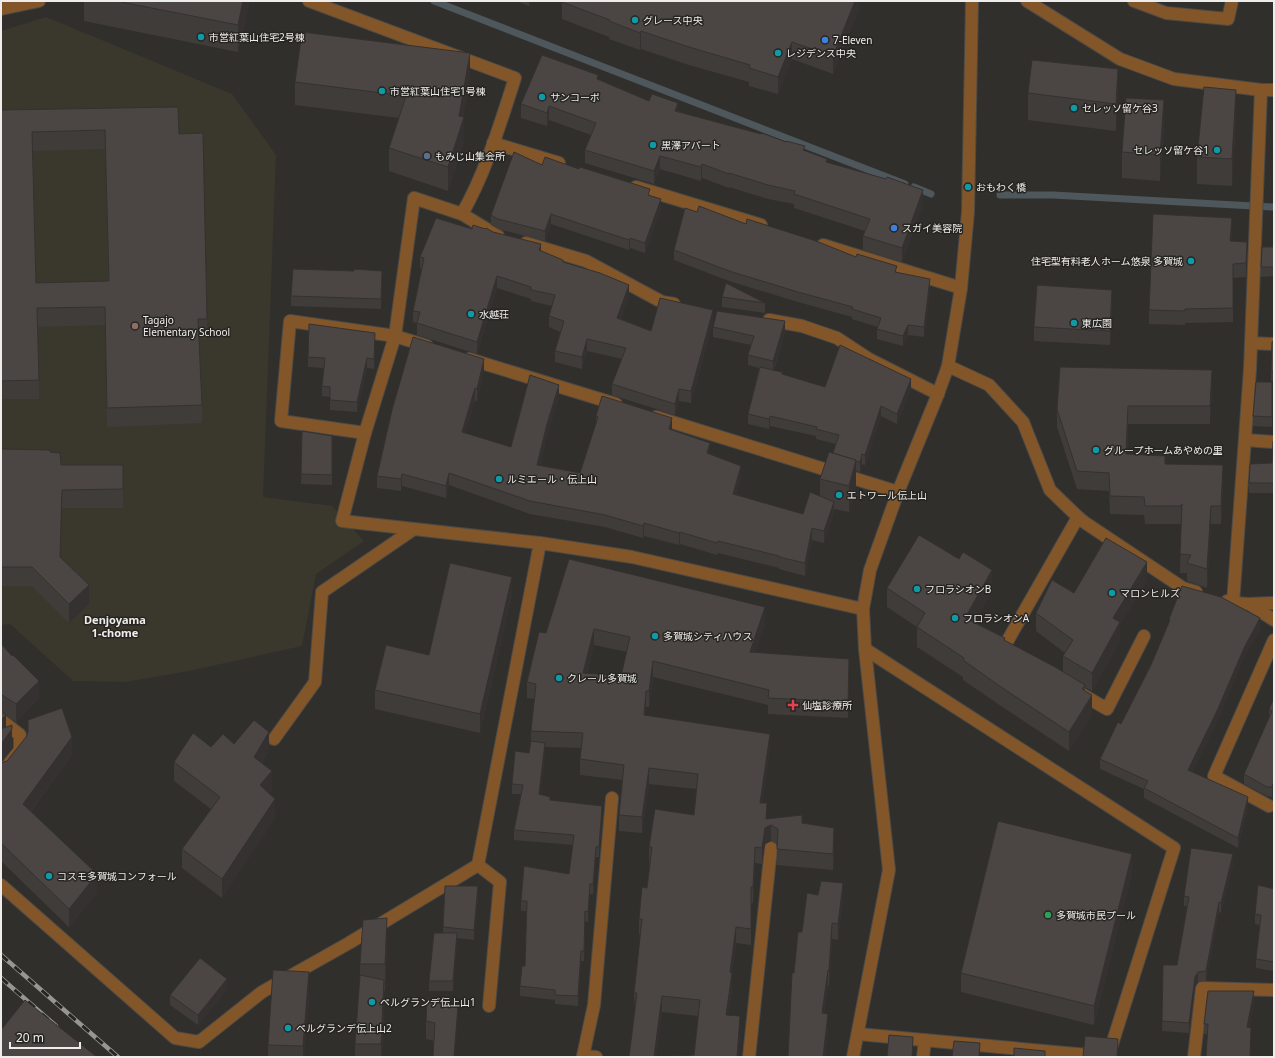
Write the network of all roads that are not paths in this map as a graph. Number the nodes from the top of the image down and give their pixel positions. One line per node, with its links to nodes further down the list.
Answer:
1 (39, 1): 7 (street)
2 (972, 1): 16 (street)
3 (1027, 1): 8 (street)
4 (1134, 1): 5 (street)
5 (1232, 1)
6 (314, 2): 10 (street)
7 (1, 9)
8 (1261, 90): 9 (street); 20 (street)
9 (1274, 90)
10 (493, 143): 11 (street); 13 (street)
11 (567, 166)
12 (627, 184): 14 (street)
13 (462, 214): 17 (street); 19 (street)
14 (768, 228)
15 (813, 242): 16 (street)
16 (961, 288): 24 (street)
17 (684, 307)
18 (757, 319): 25 (street)
19 (395, 336): 22 (street); 28 (street); 28 (street)
20 (1251, 343): 21 (street); 29 (street)
21 (1274, 344)
22 (440, 350)
23 (456, 355): 26 (street)
24 (948, 366): 25 (street); 32 (street)
25 (938, 394): 31 (street)
26 (623, 407)
27 (646, 414): 31 (street)
28 (365, 433): 33 (street)
29 (1245, 440): 30 (street); 37 (street)
30 (1274, 442)
31 (898, 492): 40 (street)
32 (1078, 517): 35 (street); 45 (street)
33 (414, 529): 34 (street); 48 (street)
34 (540, 544): 40 (street); 53 (street)
35 (1204, 595)
36 (1219, 599): 37 (street)
37 (1233, 603): 39 (street)
38 (1274, 603): 39 (street)
39 (1249, 604): 41 (street)
40 (863, 608): 44 (street)
41 (1274, 620)
42 (1144, 636): 46 (street)
43 (1274, 640): 51 (street)
44 (865, 649): 57 (street); 65 (street)
45 (1023, 659)
46 (1068, 686)
47 (1, 720): 49 (street)
48 (274, 739)
49 (1, 774)
50 (612, 798): 60 (street)
51 (1269, 806)
52 (771, 848): 62 (street)
53 (478, 865): 54 (street); 56 (street)
54 (1, 885)
55 (1274, 990): 66 (street)
56 (489, 1006)
57 (858, 1034): 58 (street); 63 (street)
58 (925, 1040): 59 (street); 64 (street)
59 (1055, 1055): 65 (street)
60 (583, 1057): 61 (street)
61 (596, 1057)
62 (749, 1057)
63 (853, 1057)
64 (923, 1057)
65 (1108, 1057)
66 (1194, 1057)

